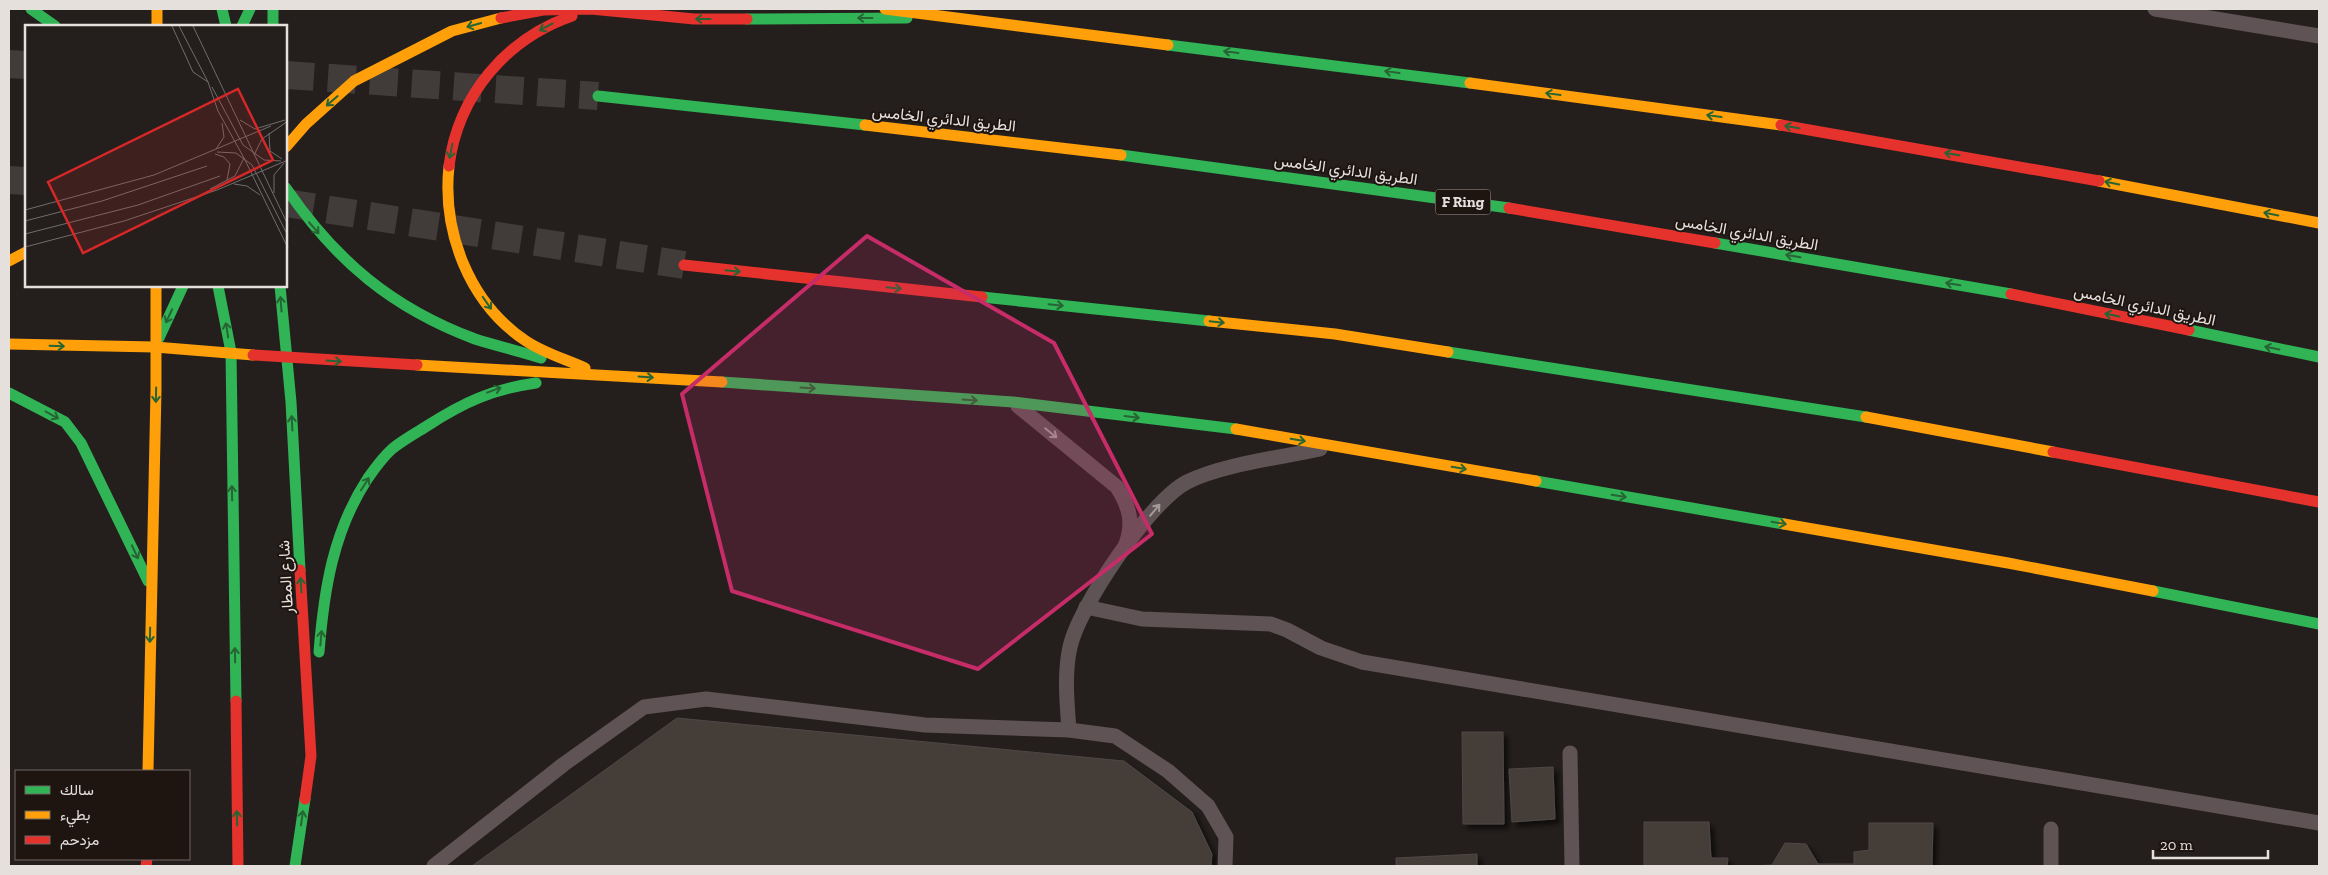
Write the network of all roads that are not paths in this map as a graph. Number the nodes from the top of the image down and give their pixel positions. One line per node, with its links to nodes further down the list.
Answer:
1 (31, 9): 10 (highway)
2 (157, 9): 11 (highway)
3 (222, 9): 12 (highway)
4 (250, 9): 13 (highway)
5 (273, 9): 14 (highway)
6 (591, 9): 9 (highway, one-way to 6); 17 (highway, one-way to 17); 32 (highway, one-way to 32)
7 (885, 9): 9 (highway)
8 (2155, 9): 15 (lane)
9 (949, 18): 19 (highway, one-way to 9)
10 (54, 25)
11 (157, 25)
12 (226, 25)
13 (242, 25)
14 (273, 25)
15 (2319, 36)
16 (598, 96): 31 (highway, الطريق الدائري الخامس / F Ring, one-way to 16)
17 (288, 145)
18 (288, 191): 32 (highway, one-way to 32)
19 (2319, 223)
20 (25, 253): 21 (highway)
21 (9, 261)
22 (684, 266): 36 (highway, one-way to 36)
23 (156, 288): 28 (highway)
24 (182, 288): 28 (highway, one-way to 28)
25 (218, 288): 29 (highway, one-way to 25)
26 (280, 288): 30 (highway, شارع المطار, one-way to 26)
27 (9, 344): 28 (highway, one-way to 28)
28 (155, 346): 29 (highway); 38 (highway, one-way to 38)
29 (231, 352): 30 (highway); 47 (highway, one-way to 29)
30 (285, 357): 32 (highway, one-way to 32); 43 (highway, شارع المطار, one-way to 30)
31 (2319, 358)
32 (598, 374): 34 (highway, one-way to 34); 43 (highway, one-way to 32)
33 (9, 393): 38 (highway, one-way to 38)
34 (1013, 402): 35 (highway, one-way to 35); 37 (lane, one-way to 37)
35 (1334, 446): 37 (lane, one-way to 35); 40 (highway, one-way to 40)
36 (2319, 502)
37 (1124, 548): 39 (lane)
38 (151, 586): 44 (highway, one-way to 44)
39 (1086, 607): 41 (lane); 45 (lane)
40 (2319, 624)
41 (1068, 730): 49 (lane); 50 (lane)
42 (1570, 753): 51 (lane)
43 (311, 756): 48 (highway, شارع المطار, one-way to 43)
44 (148, 770)
45 (2319, 823)
46 (2051, 829): 52 (lane)
47 (238, 866)
48 (295, 866)
49 (434, 866)
50 (1225, 866)
51 (1572, 866)
52 (2051, 866)

